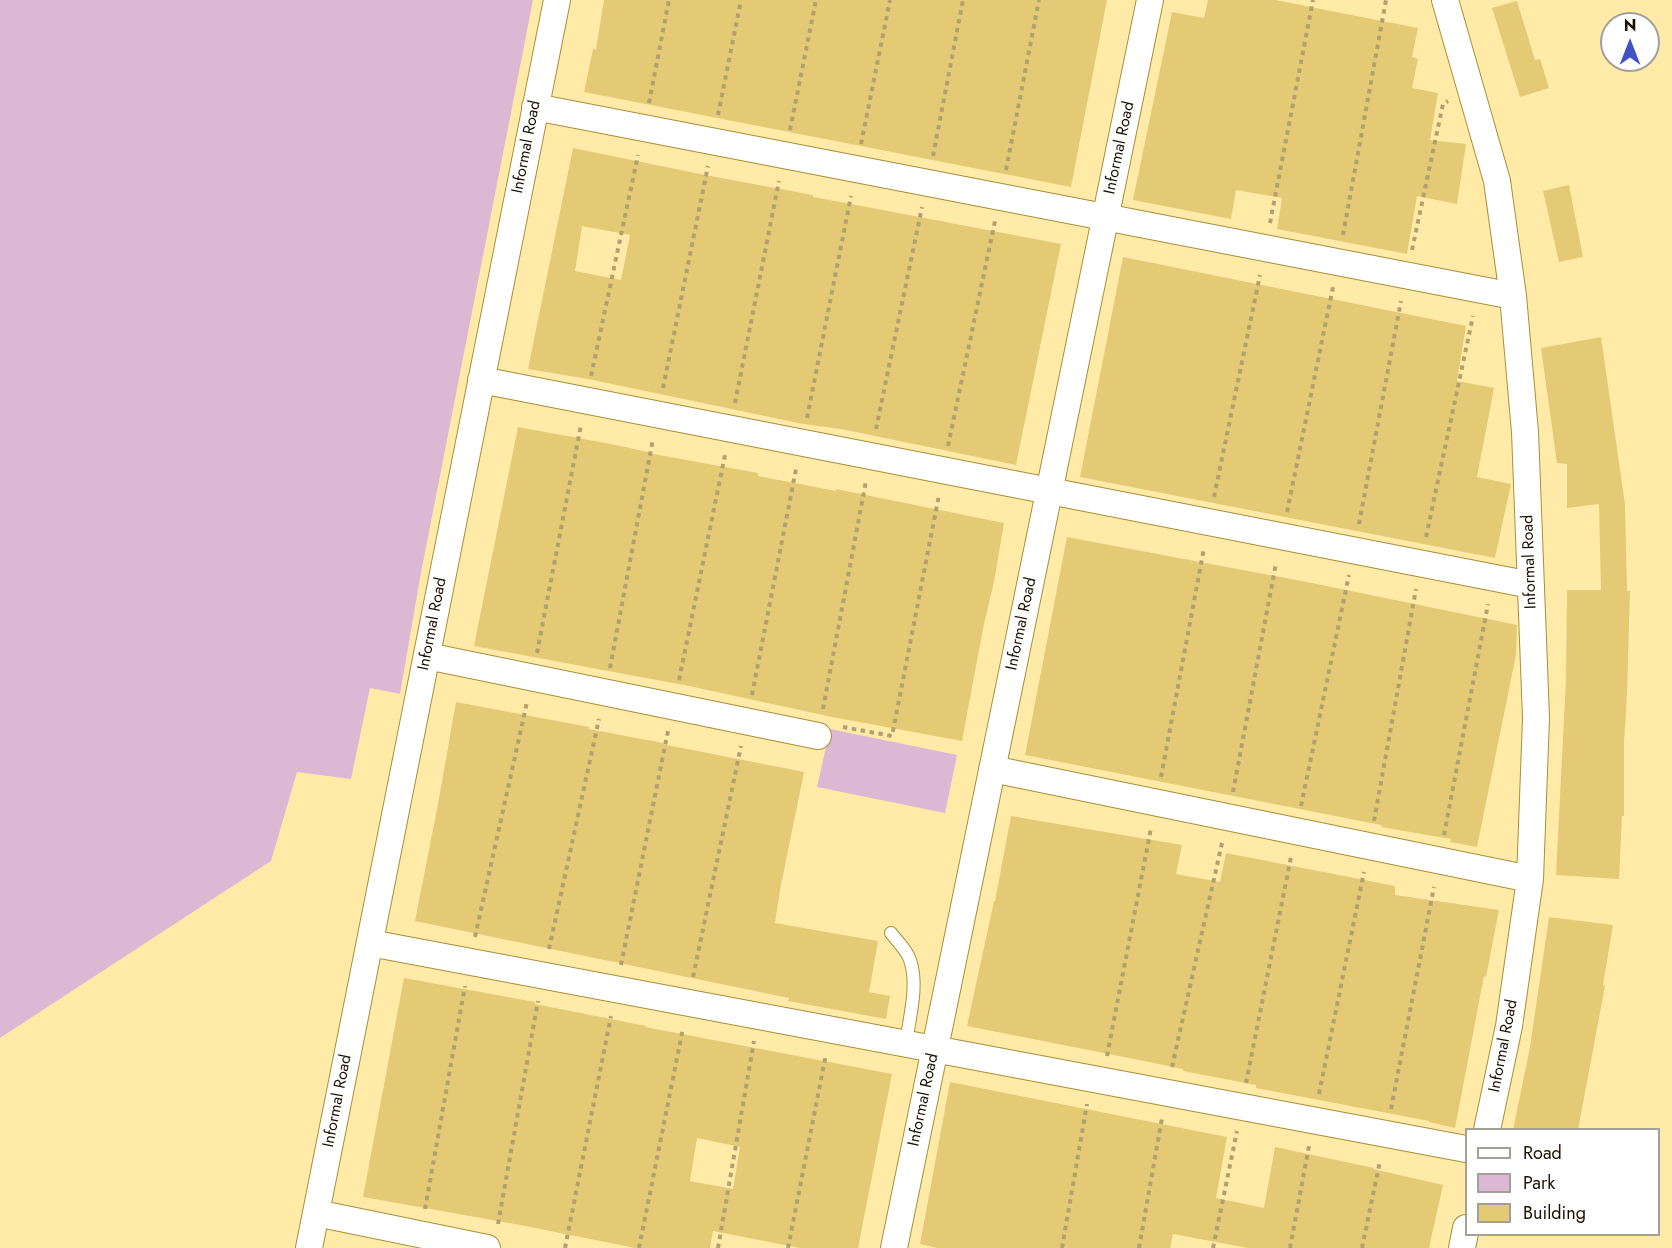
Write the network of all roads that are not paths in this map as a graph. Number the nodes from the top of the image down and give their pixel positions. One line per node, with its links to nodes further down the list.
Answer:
1 (557, 0): 4 (street, Informal Road)
2 (1150, 0): 5 (street, Informal Road)
3 (1445, 0): 6 (street, Informal Road)
4 (535, 107): 5 (street); 7 (street, Informal Road)
5 (1106, 217): 6 (street); 8 (street, Informal Road)
6 (1513, 296): 9 (street, Informal Road)
7 (482, 380): 8 (street); 10 (street, Informal Road)
8 (1049, 490): 9 (street); 12 (street, Informal Road)
9 (1531, 585): 13 (street, Informal Road)
10 (426, 656): 11 (street); 15 (street, Informal Road)
11 (819, 730)
12 (992, 769): 13 (street); 17 (street, Informal Road)
13 (1530, 879): 18 (street, Informal Road)
14 (891, 933): 16 (lane)
15 (370, 944): 16 (street); 20 (street, Informal Road)
16 (906, 1044): 17 (street)
17 (934, 1049): 19 (street); 23 (street, Informal Road)
18 (1487, 1128)
19 (1465, 1149)
20 (316, 1213): 21 (street); 22 (street, Informal Road)
21 (492, 1237)
22 (309, 1248)
23 (894, 1248)

